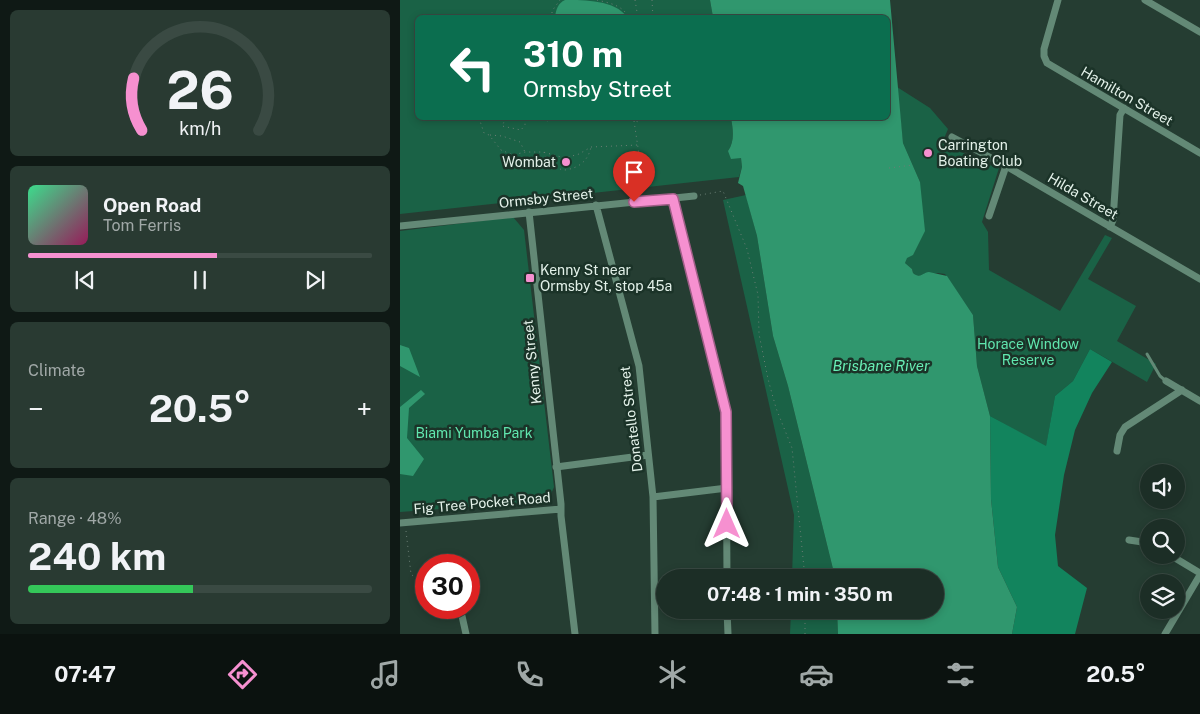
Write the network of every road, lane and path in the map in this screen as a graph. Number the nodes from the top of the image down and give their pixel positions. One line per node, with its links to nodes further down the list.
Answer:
1 (560, 0): 7 (path)
2 (597, 0): 8 (path)
3 (635, 0): 9 (path)
4 (652, 0): 10 (path)
5 (1058, 0): 12 (street, Hamilton Street)
6 (1145, 0): 11 (street)
7 (552, 15)
8 (628, 15)
9 (638, 15)
10 (654, 15)
11 (1200, 32)
12 (1124, 108): 25 (street, Hamilton Street); 36 (street)
13 (480, 120): 19 (path)
14 (505, 120): 15 (path)
15 (525, 120)
16 (630, 120): 18 (path)
17 (642, 120): 18 (path)
18 (634, 121): 21 (path)
19 (489, 135): 23 (path); 23 (path)
20 (952, 137): 28 (street, Hilda Street)
21 (638, 145): 22 (path); 26 (path)
22 (591, 147): 24 (path); 24 (path)
23 (525, 152): 24 (path)
24 (543, 152)
25 (1200, 152)
26 (640, 161)
27 (913, 165): 29 (path)
28 (1006, 166): 34 (street); 36 (street, Hilda Street)
29 (890, 168)
30 (694, 196): 31 (street, Ormsby Street); 53 (path)
31 (673, 199): 32 (street, Ormsby Street); 45 (street)
32 (596, 205): 33 (street, Ormsby Street); 43 (street, Donatello Street)
33 (528, 212): 35 (street, Ormsby Street); 44 (street, Kenny Street)
34 (990, 216)
35 (400, 226)
36 (1110, 226): 37 (street, Hilda Street)
37 (1200, 279)
38 (1147, 354): 39 (lane)
39 (1166, 381): 40 (street)
40 (1182, 390): 41 (street); 42 (street)
41 (1200, 401)
42 (1117, 451)
43 (648, 455): 44 (street); 46 (street, Donatello Street)
44 (556, 467): 47 (street, Kenny Street)
45 (727, 488): 46 (street); 52 (street)
46 (653, 497): 61 (street, Donatello Street)
47 (561, 509): 48 (street, Fig Tree Pocket Road); 60 (street, Fig Tree Pocket Road)
48 (403, 523): 55 (path)
49 (1129, 540): 50 (street)
50 (1140, 541)
51 (1184, 564): 54 (street)
52 (727, 569)
53 (804, 569)
54 (1200, 574): 64 (street)
55 (415, 578)
56 (463, 619): 59 (street)
57 (727, 619): 62 (street)
58 (805, 619): 63 (path)
59 (466, 634)
60 (575, 634)
61 (655, 634)
62 (728, 634)
63 (805, 634)
64 (1165, 634)

